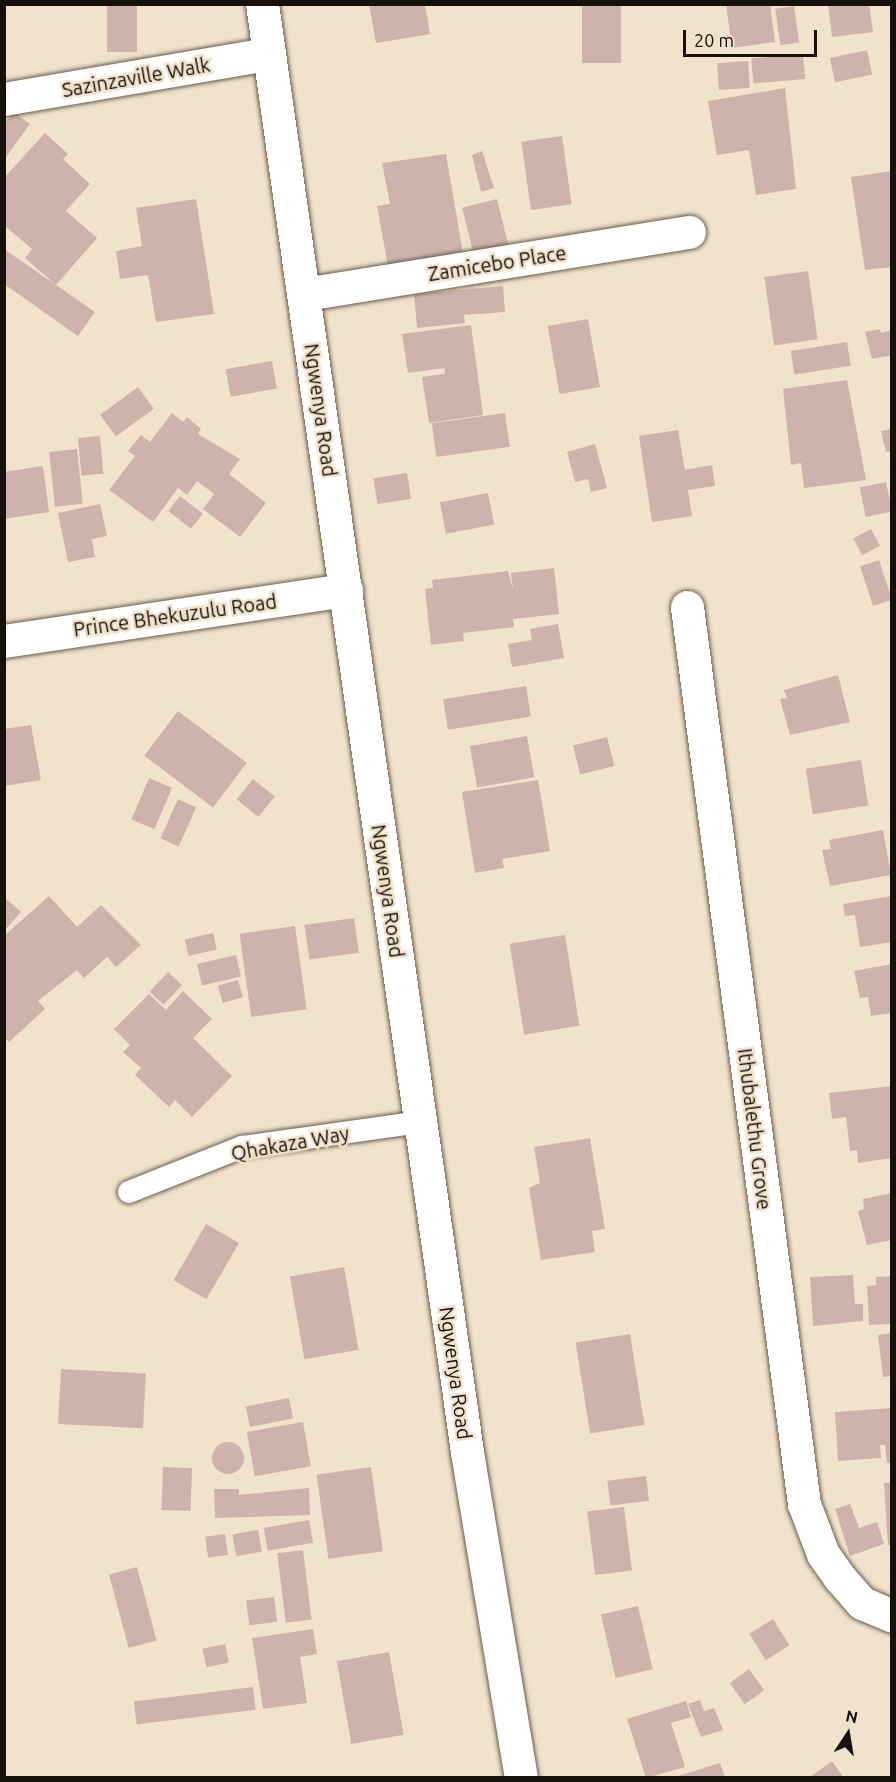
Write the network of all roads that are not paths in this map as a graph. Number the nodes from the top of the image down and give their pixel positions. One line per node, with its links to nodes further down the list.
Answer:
1 (262, 4): 2 (street, Ngwenya Road)
2 (268, 54): 3 (street, Sazinzaville Walk); 5 (street, Ngwenya Road)
3 (4, 99)
4 (689, 232): 5 (street, Zamicebo Place)
5 (305, 294): 6 (street, Ngwenya Road)
6 (346, 590): 8 (street, Prince Bhekuzulu Road); 9 (street, Ngwenya Road)
7 (687, 607): 11 (street, Ithubalethu Grove)
8 (4, 641)
9 (421, 1122): 10 (lane, Qhakaza Way); 12 (street, Ngwenya Road)
10 (129, 1192)
11 (891, 1616)
12 (521, 1778)

